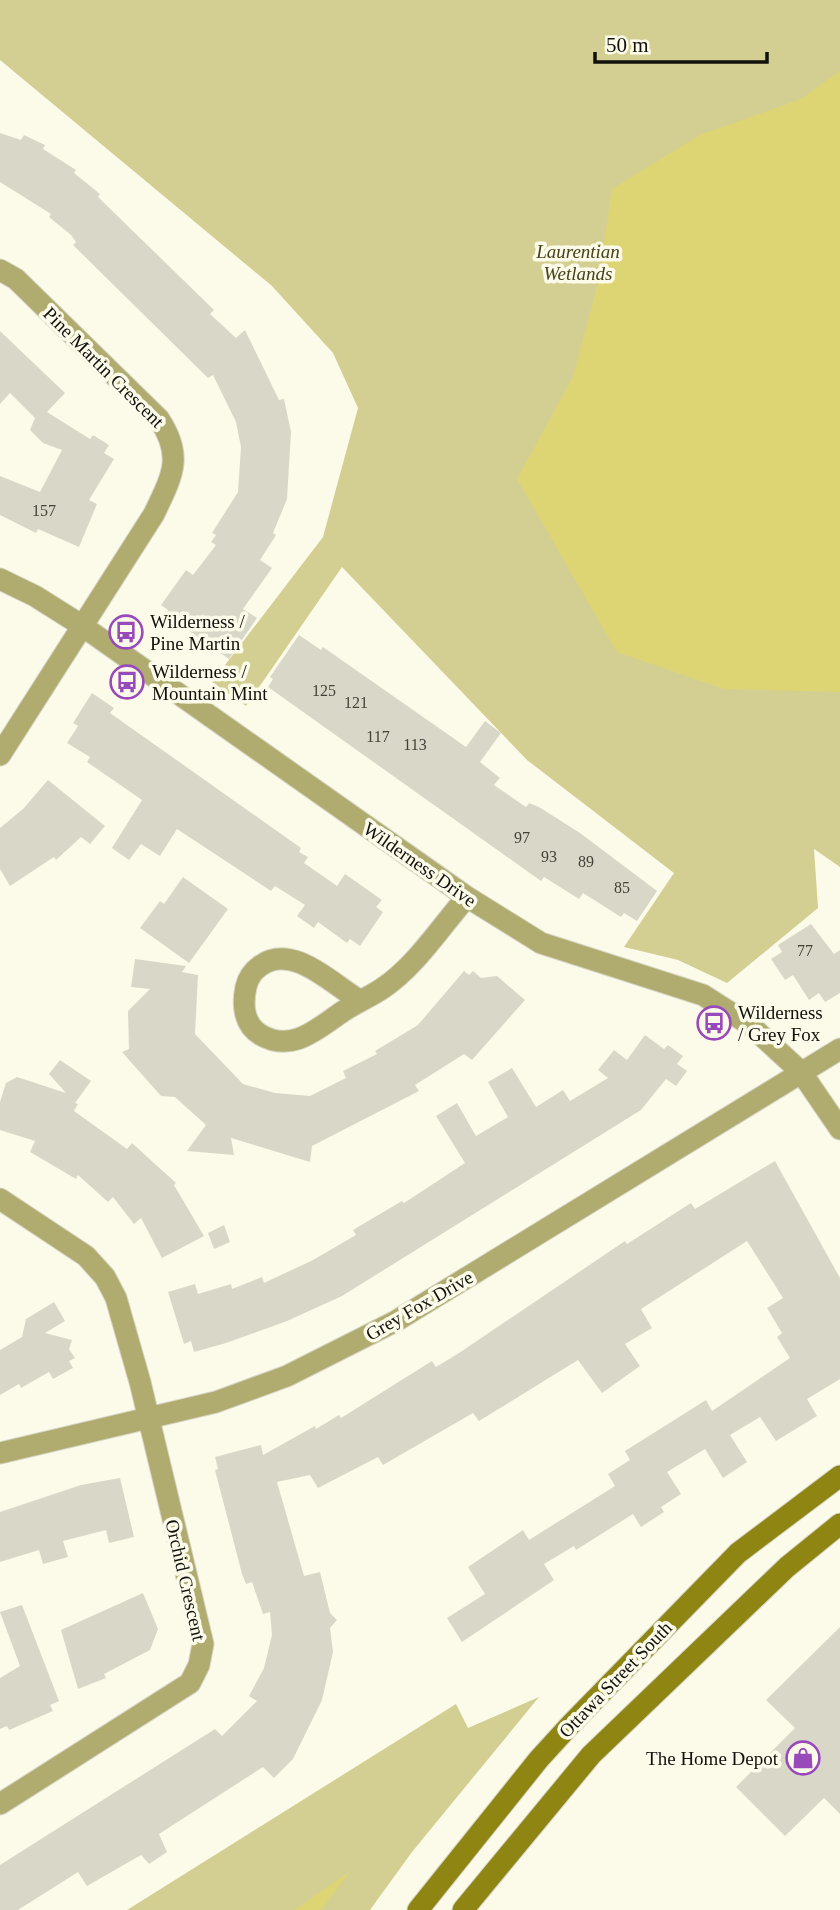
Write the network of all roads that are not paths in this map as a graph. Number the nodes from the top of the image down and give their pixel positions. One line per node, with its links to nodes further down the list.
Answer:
1 (0, 270): 3 (street, Pine Martin Crescent)
2 (0, 579): 3 (street, Wilderness Drive)
3 (81, 625): 4 (street, Pine Martin Crescent); 5 (street, Wilderness Drive)
4 (0, 755)
5 (467, 897): 6 (street); 8 (street, Wilderness Drive)
6 (359, 1000): 6 (street)
7 (840, 1049): 8 (street, Grey Fox Drive)
8 (801, 1072): 9 (street, Wilderness Drive); 11 (street, Grey Fox Drive)
9 (840, 1129)
10 (0, 1199): 11 (street, Orchid Crescent)
11 (149, 1419): 12 (street, Grey Fox Drive); 15 (street, Orchid Crescent)
12 (0, 1453)
13 (840, 1476): 16 (main road, Ottawa Street South)
14 (840, 1524): 17 (main road, Ottawa Street South)
15 (0, 1804)
16 (418, 1910)
17 (463, 1910)

